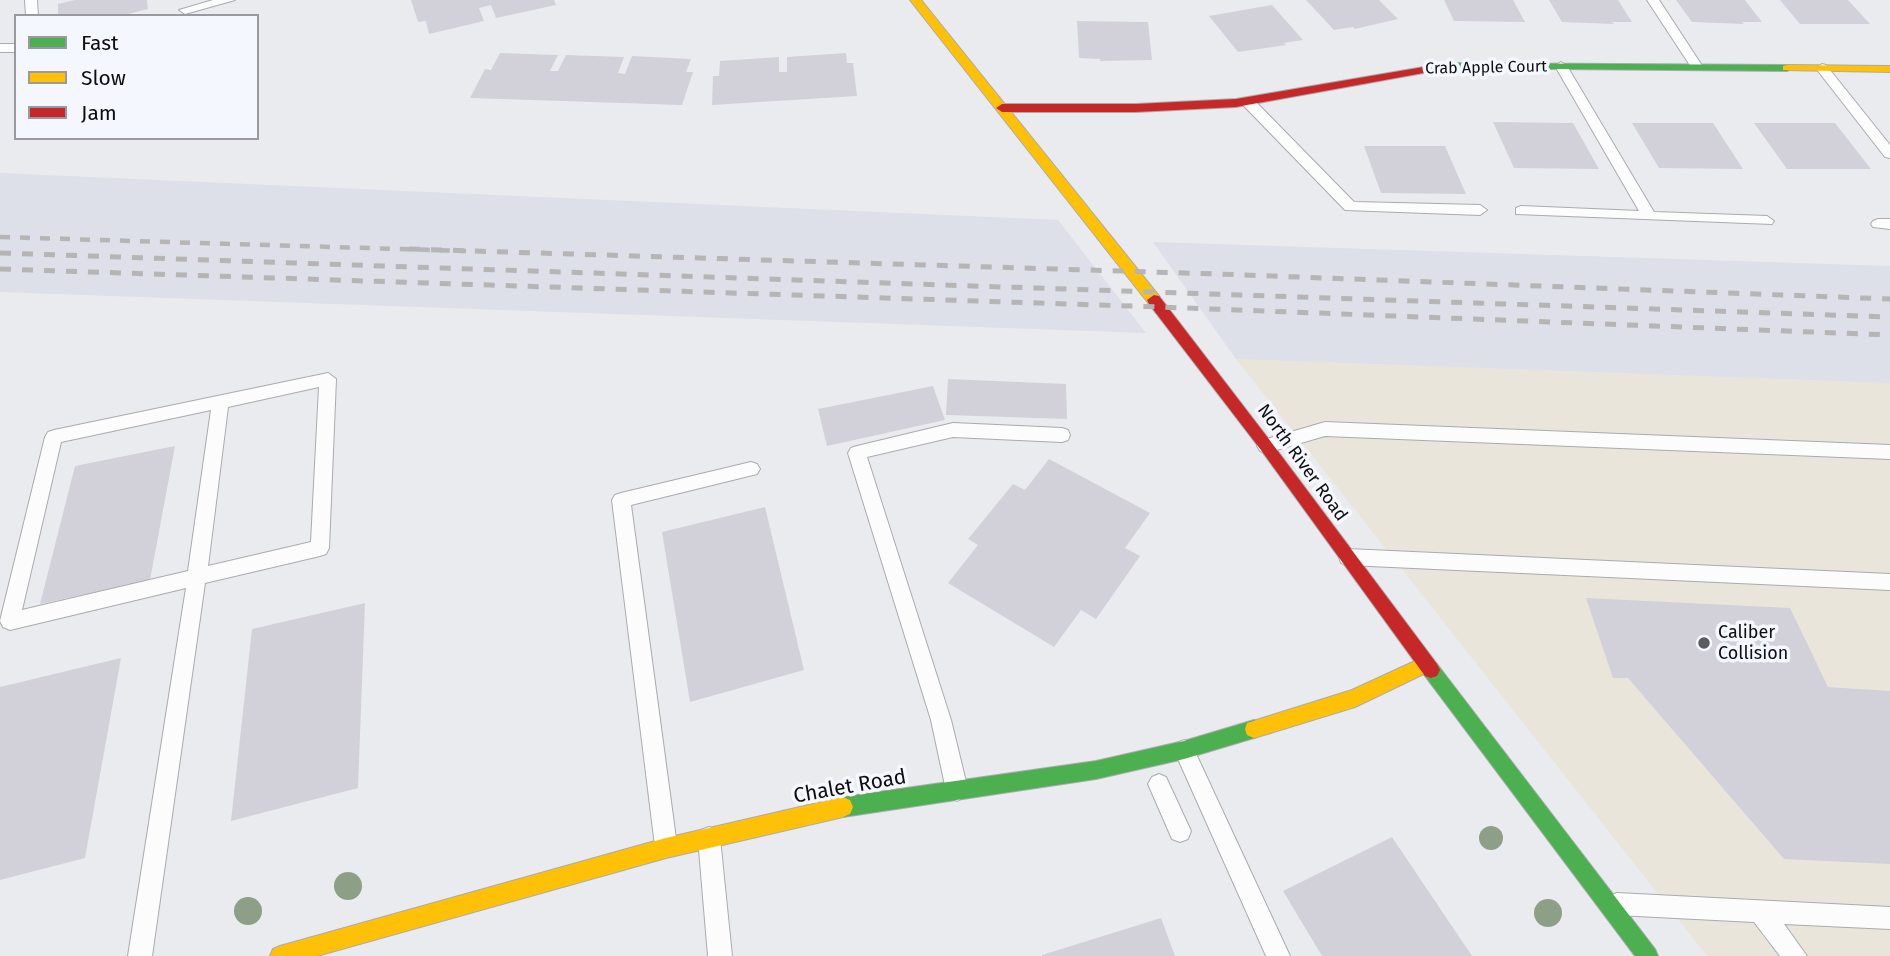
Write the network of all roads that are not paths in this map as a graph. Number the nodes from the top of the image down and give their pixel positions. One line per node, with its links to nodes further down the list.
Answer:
1 (229, 0): 4 (lane)
2 (915, 0): 10 (street, North River Road)
3 (1653, 0): 6 (lane)
4 (185, 10)
5 (1561, 66): 6 (street, Crab Apple Court); 9 (street, Crab Apple Court); 14 (lane)
6 (1697, 67): 7 (street, Crab Apple Court)
7 (1822, 68): 8 (street, Crab Apple Court); 11 (lane)
8 (1890, 69)
9 (1248, 102): 10 (street, Crab Apple Court); 12 (lane)
10 (1002, 108): 18 (street, North River Road)
11 (1890, 154)
12 (1480, 210)
13 (1521, 211): 14 (lane)
14 (1648, 214): 15 (lane)
15 (1767, 220)
16 (220, 402): 22 (lane); 22 (lane); 22 (lane)
17 (1062, 435): 27 (lane)
18 (1266, 446): 19 (lane); 21 (street, North River Road)
19 (1890, 452)
20 (751, 469): 30 (lane)
21 (1347, 557): 23 (lane); 24 (street, North River Road)
22 (197, 576): 34 (lane)
23 (1890, 582)
24 (1426, 664): 25 (street, Chalet Road); 31 (street, North River Road)
25 (1184, 750): 27 (street, Chalet Road); 37 (lane)
26 (1158, 783): 28 (lane)
27 (957, 790): 29 (street, Chalet Road)
28 (1180, 831)
29 (709, 837): 30 (street, Chalet Road); 36 (lane)
30 (666, 848): 35 (street, Chalet Road)
31 (1608, 903): 32 (lane); 38 (street, North River Road)
32 (1759, 911): 33 (lane); 39 (lane)
33 (1890, 918)
34 (140, 956)
35 (281, 956)
36 (720, 956)
37 (1278, 956)
38 (1648, 956)
39 (1795, 956)

